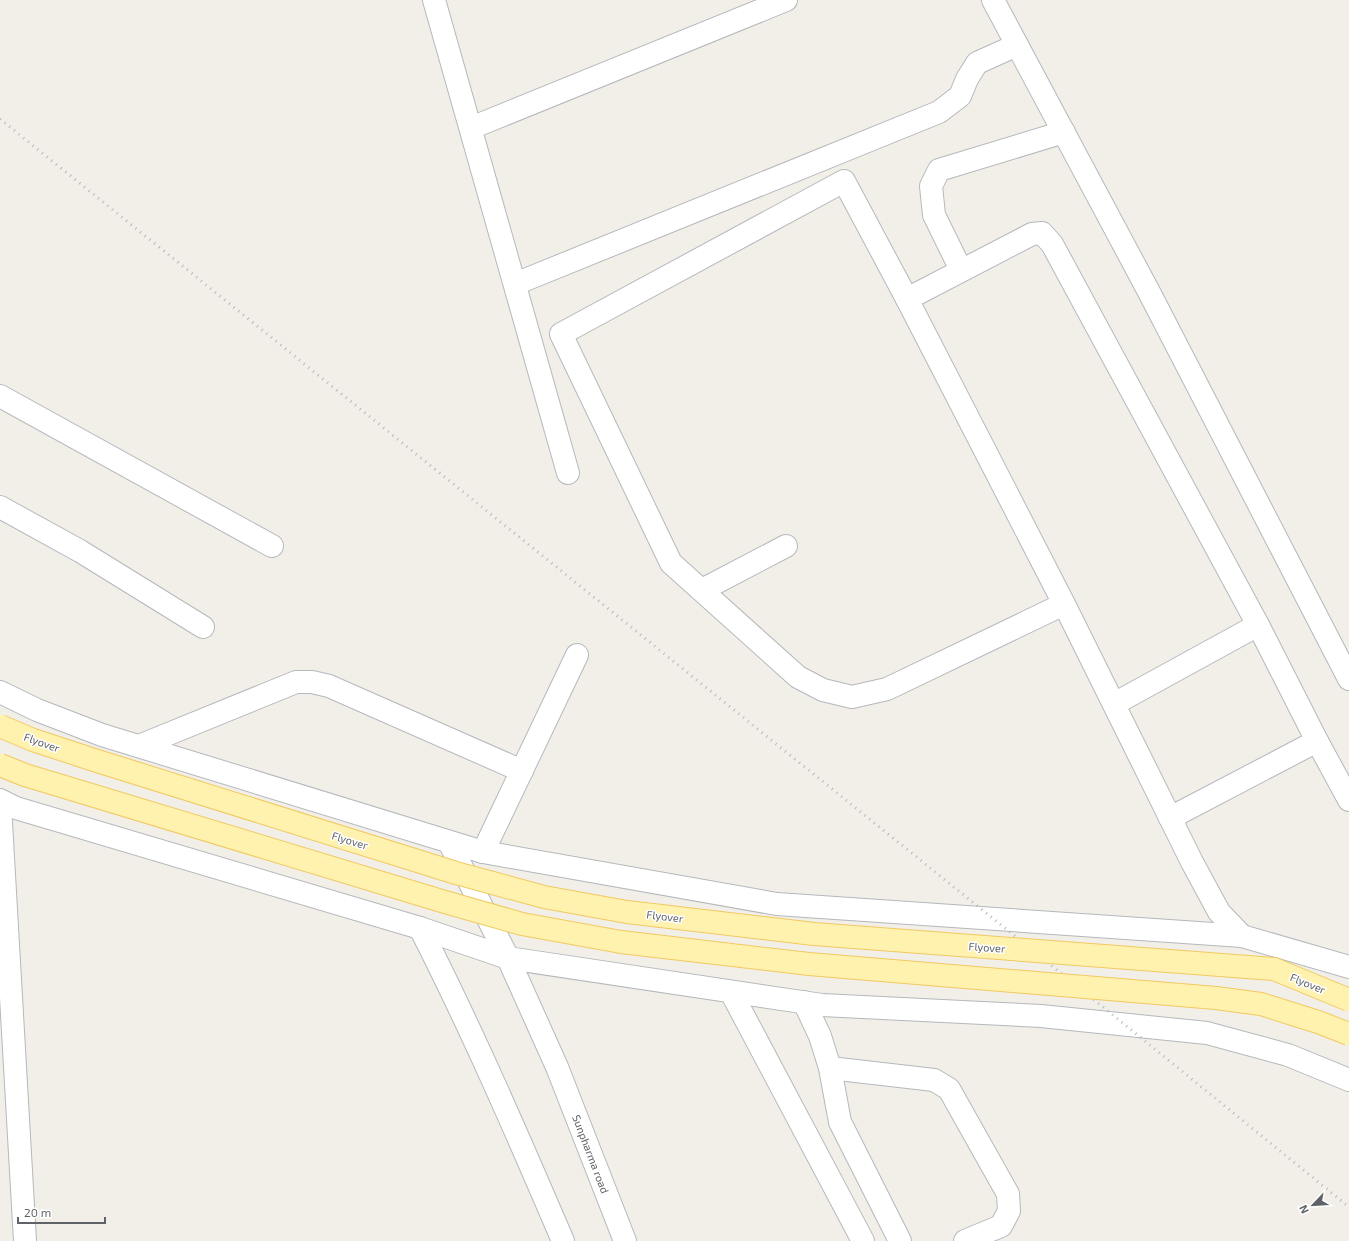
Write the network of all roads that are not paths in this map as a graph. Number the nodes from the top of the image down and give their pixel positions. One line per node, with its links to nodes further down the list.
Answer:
1 (434, 0): 5 (street)
2 (786, 0): 5 (street)
3 (993, 0): 4 (street)
4 (1017, 45): 6 (street); 8 (street)
5 (471, 128): 8 (street)
6 (1064, 132): 7 (street); 20 (street)
7 (961, 270): 9 (street); 17 (street)
8 (515, 284): 11 (street)
9 (907, 299): 15 (street); 16 (street)
10 (0, 396): 13 (street)
11 (568, 473)
12 (0, 507): 18 (street)
13 (272, 546)
14 (786, 546): 15 (street)
15 (702, 590): 16 (street)
16 (1064, 604): 22 (street)
17 (1258, 625): 22 (street); 24 (street)
18 (203, 627)
19 (577, 655): 27 (street)
20 (1349, 679)
21 (0, 692): 25 (street)
22 (1114, 704): 31 (street)
23 (0, 726): 39 (main road, Flyover, bridge)
24 (1317, 741): 29 (street); 31 (street)
25 (140, 746): 27 (street); 32 (street)
26 (0, 765): 41 (main road, bridge)
27 (522, 771): 33 (street)
28 (0, 800): 34 (street)
29 (1349, 800)
30 (0, 805): 44 (street)
31 (1170, 818): 35 (street)
32 (449, 842): 33 (street); 36 (street, Sunpharma road)
33 (483, 852): 35 (street)
34 (420, 928): 36 (street); 45 (street)
35 (1242, 936): 37 (street)
36 (508, 958): 38 (street); 46 (street, Sunpharma road)
37 (1349, 967)
38 (731, 992): 40 (street); 47 (street)
39 (1349, 1000)
40 (804, 1002): 42 (street); 43 (street)
41 (1349, 1034)
42 (830, 1068): 48 (street); 49 (street)
43 (1349, 1080)
44 (25, 1241)
45 (563, 1241)
46 (625, 1241)
47 (863, 1241)
48 (900, 1241)
49 (965, 1241)

